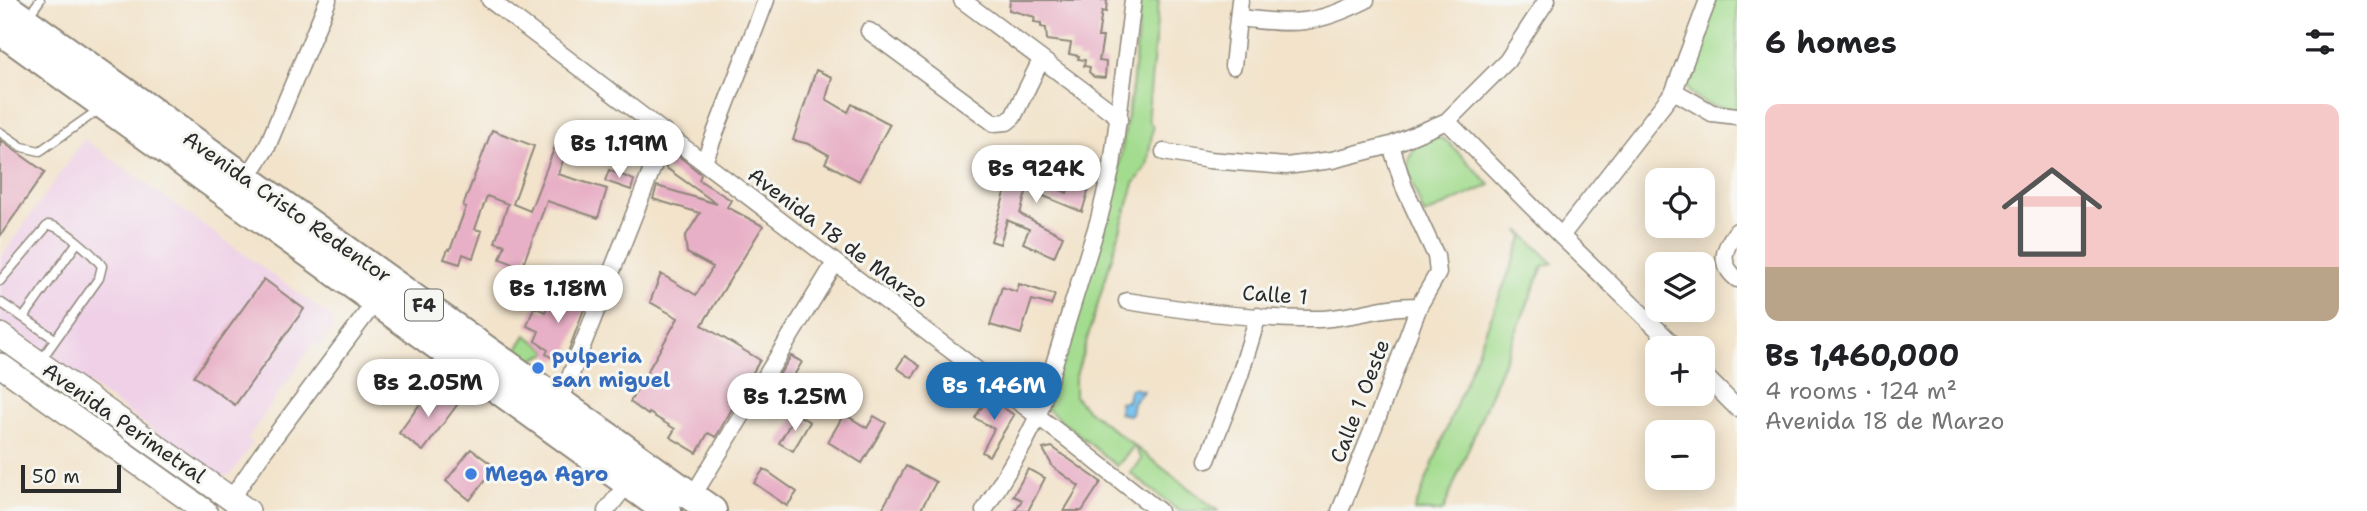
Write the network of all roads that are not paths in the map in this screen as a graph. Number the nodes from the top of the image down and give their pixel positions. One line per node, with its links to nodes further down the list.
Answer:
1 (328, 0): 29 (street)
2 (490, 0): 25 (street, Avenida 18 de Marzo)
3 (766, 0): 28 (street)
4 (962, 0): 16 (street)
5 (1133, 0): 22 (street)
6 (1240, 0): 12 (street)
7 (1366, 0): 12 (street)
8 (1547, 0): 23 (street)
9 (1708, 0): 18 (street)
10 (0, 3): 19 (highway, Avenida Cristo Redentor / F4)
11 (30, 4): 20 (street, Avenida Cristo Redentor)
12 (1240, 18): 17 (street)
13 (0, 30): 19 (highway, Avenida Cristo Redentor / F4)
14 (869, 31): 16 (street)
15 (0, 43): 19 (street, Avenida Cristo Redentor)
16 (1041, 60): 22 (street)
17 (1233, 66)
18 (1674, 91): 21 (street); 31 (street)
19 (102, 98): 20 (highway, Avenida Cristo Redentor / F4); 24 (lane)
20 (130, 109): 29 (highway, Avenida Cristo Redentor / F4); 38 (highway, Avenida Cristo Redentor / F4)
21 (1737, 116)
22 (1120, 118): 51 (street)
23 (1447, 121): 26 (street); 31 (street)
24 (0, 132)
25 (666, 134): 28 (street, Avenida 18 de Marzo); 49 (street)
26 (1391, 145): 27 (street); 39 (street, Calle 1 Oeste)
27 (1164, 152)
28 (704, 162): 33 (street, Avenida 18 de Marzo)
29 (247, 178): 49 (highway, Avenida Cristo Redentor / F4)
30 (1737, 231): 34 (street)
31 (1561, 236): 43 (street)
32 (77, 243): 35 (lane); 41 (lane); 44 (lane)
33 (835, 263): 51 (street, Avenida 18 de Marzo); 54 (street)
34 (1737, 279)
35 (0, 281)
36 (1127, 301): 40 (street, Calle 1)
37 (0, 302): 41 (lane)
38 (375, 302): 53 (highway, Avenida Cristo Redentor / F4); 55 (street)
39 (1419, 306): 40 (street, Calle 1); 61 (street, Calle 1 Oeste)
40 (1258, 316): 52 (street)
41 (24, 317): 44 (lane)
42 (0, 335): 46 (street, Avenida Perimetral)
43 (1665, 336)
44 (55, 339): 46 (lane)
45 (0, 365): 48 (street, Avenida Perimetral)
46 (44, 366): 48 (street); 55 (street, Avenida Perimetral)
47 (1715, 386): 50 (street)
48 (36, 390): 56 (street, Avenida Perimetral)
49 (560, 402): 54 (highway, Avenida Cristo Redentor / F4)
50 (1737, 408)
51 (1038, 416): 59 (street); 60 (street, Avenida 18 de Marzo)
52 (1207, 460)
53 (628, 483): 57 (street); 58 (highway, Avenida Cristo Redentor / F4)
54 (702, 504)
55 (239, 505)
56 (205, 511)
57 (606, 511)
58 (667, 511)
59 (984, 511)
60 (1159, 511)
61 (1340, 511)

